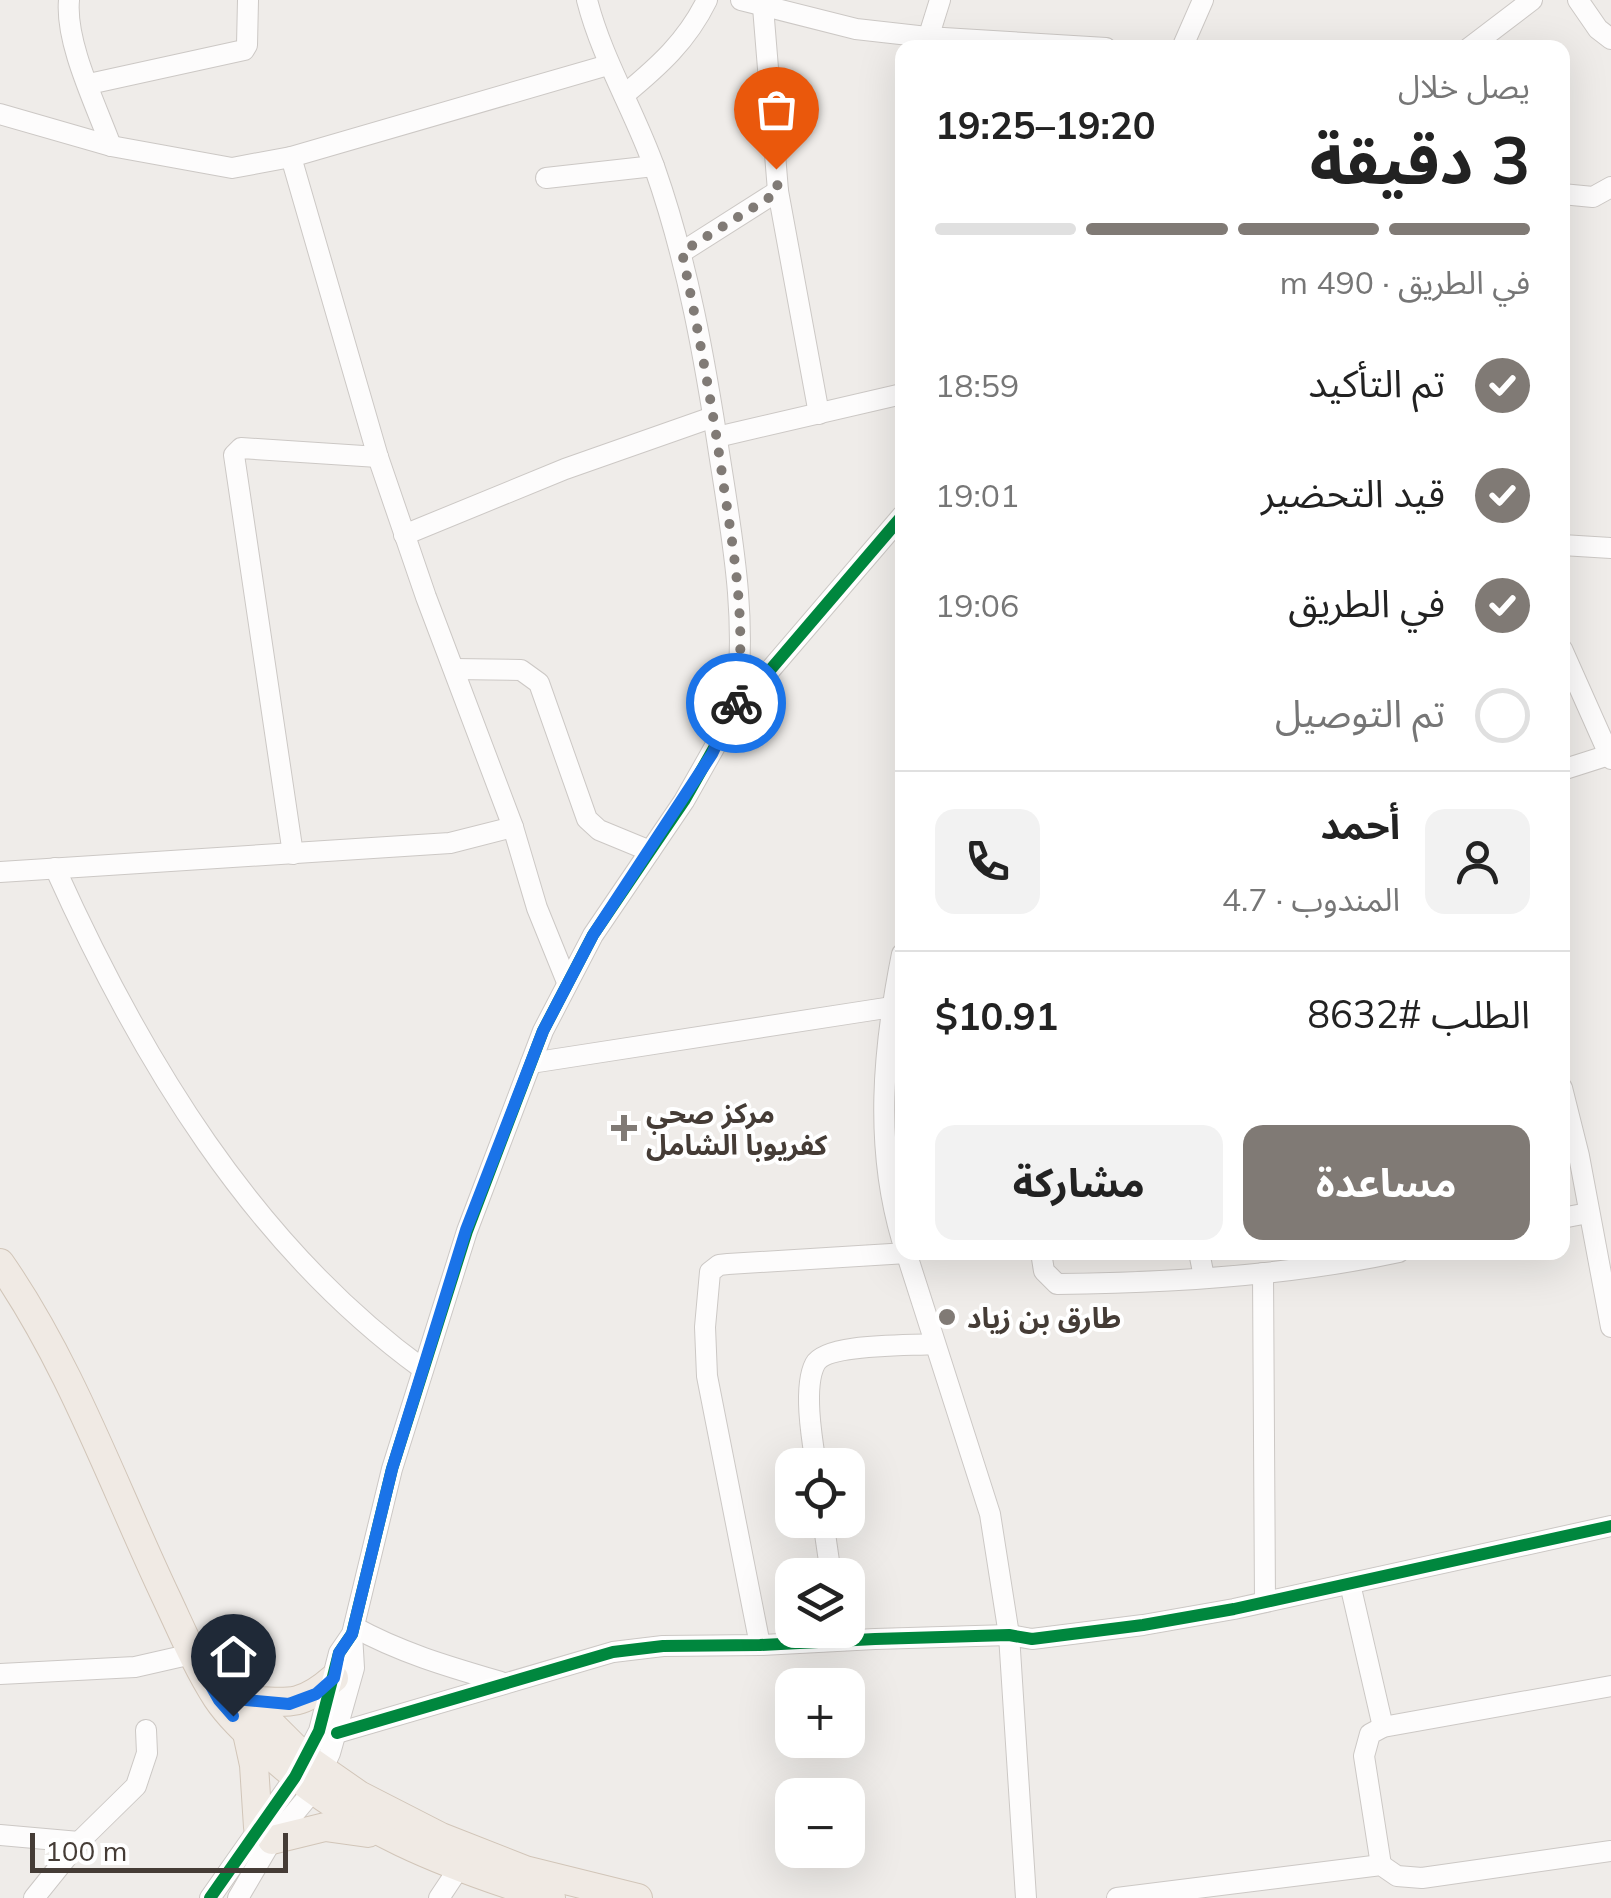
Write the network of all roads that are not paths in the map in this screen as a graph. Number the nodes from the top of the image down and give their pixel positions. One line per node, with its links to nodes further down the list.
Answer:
1 (69, 0): 17 (street)
2 (248, 0): 17 (street)
3 (586, 0): 16 (street)
4 (707, 0): 18 (street)
5 (741, 0): 10 (street)
6 (940, 0): 13 (street)
7 (1203, 0): 14 (street)
8 (1532, 0): 15 (street)
9 (1578, 0): 11 (street)
10 (763, 7): 12 (street); 25 (street)
11 (1611, 38)
12 (915, 40)
13 (927, 40)
14 (1186, 40)
15 (1480, 40)
16 (608, 65): 18 (street); 21 (street)
17 (89, 84): 20 (street)
18 (624, 95): 22 (street)
19 (0, 114): 20 (street)
20 (111, 146): 21 (street)
21 (291, 157): 31 (street)
22 (654, 166): 23 (street); 27 (street)
23 (546, 178)
24 (1611, 187): 26 (street)
25 (778, 192): 27 (street); 29 (street)
26 (1570, 195)
27 (682, 252): 30 (street)
28 (895, 396): 29 (street)
29 (819, 414): 30 (street)
30 (715, 427): 33 (street); 38 (street)
31 (378, 457): 33 (street); 43 (street)
32 (895, 524): 38 (street)
33 (404, 535): 37 (street)
34 (1570, 545): 35 (street)
35 (1611, 548)
36 (1570, 667): 39 (street)
37 (454, 669): 41 (street); 42 (street)
38 (735, 710): 42 (street)
39 (1610, 757): 40 (street)
40 (1570, 768)
41 (513, 828): 43 (street); 46 (street)
42 (650, 851): 46 (street)
43 (293, 854): 44 (street)
44 (54, 868): 45 (street); 67 (street)
45 (0, 872)
46 (567, 982): 51 (street)
47 (895, 991): 48 (street)
48 (892, 1007): 49 (street); 51 (street)
49 (895, 1027)
50 (895, 1036): 53 (street)
51 (531, 1063): 67 (street)
52 (1570, 1120): 54 (street)
53 (895, 1192)
54 (1588, 1213): 55 (street); 63 (street)
55 (1570, 1216)
56 (895, 1254): 76 (street)
57 (908, 1260): 66 (street)
58 (1042, 1260): 64 (street)
59 (1201, 1260): 64 (street)
60 (1336, 1260): 62 (street)
61 (0, 1264): 77 (main road)
62 (1263, 1273): 64 (street); 71 (street)
63 (1605, 1274): 65 (street)
64 (1204, 1277)
65 (1611, 1327)
66 (934, 1344): 68 (street); 74 (street)
67 (423, 1369): 72 (street)
68 (815, 1448)
69 (1611, 1526): 70 (street)
70 (1350, 1584): 71 (street); 83 (street)
71 (1265, 1602): 74 (street)
72 (353, 1631): 79 (street); 80 (street); 86 (street)
73 (865, 1635): 74 (street)
74 (1009, 1635): 102 (street)
75 (775, 1643): 76 (street)
76 (760, 1645): 80 (street)
77 (197, 1662): 78 (street); 82 (main road); 85 (main road)
78 (0, 1674)
79 (334, 1678): 82 (main road); 87 (street)
80 (503, 1682): 86 (street)
81 (1611, 1686): 83 (street)
82 (246, 1700): 87 (main road)
83 (1383, 1726): 94 (street)
84 (146, 1730): 91 (street)
85 (247, 1733): 87 (main road); 88 (main road)
86 (337, 1734): 87 (street)
87 (308, 1774): 88 (street); 90 (main road); 93 (main road)
88 (265, 1834): 90 (main road); 95 (street); 97 (street)
89 (0, 1835): 91 (street)
90 (387, 1838): 93 (main road)
91 (79, 1842): 96 (street)
92 (1611, 1851): 94 (street)
93 (462, 1858): 99 (street); 100 (main road); 101 (main road)
94 (1382, 1866): 103 (street)
95 (253, 1888): 98 (street)
96 (34, 1898)
97 (210, 1898)
98 (238, 1898)
99 (438, 1898)
100 (551, 1898)
101 (638, 1898)
102 (1026, 1898)
103 (1117, 1898)

